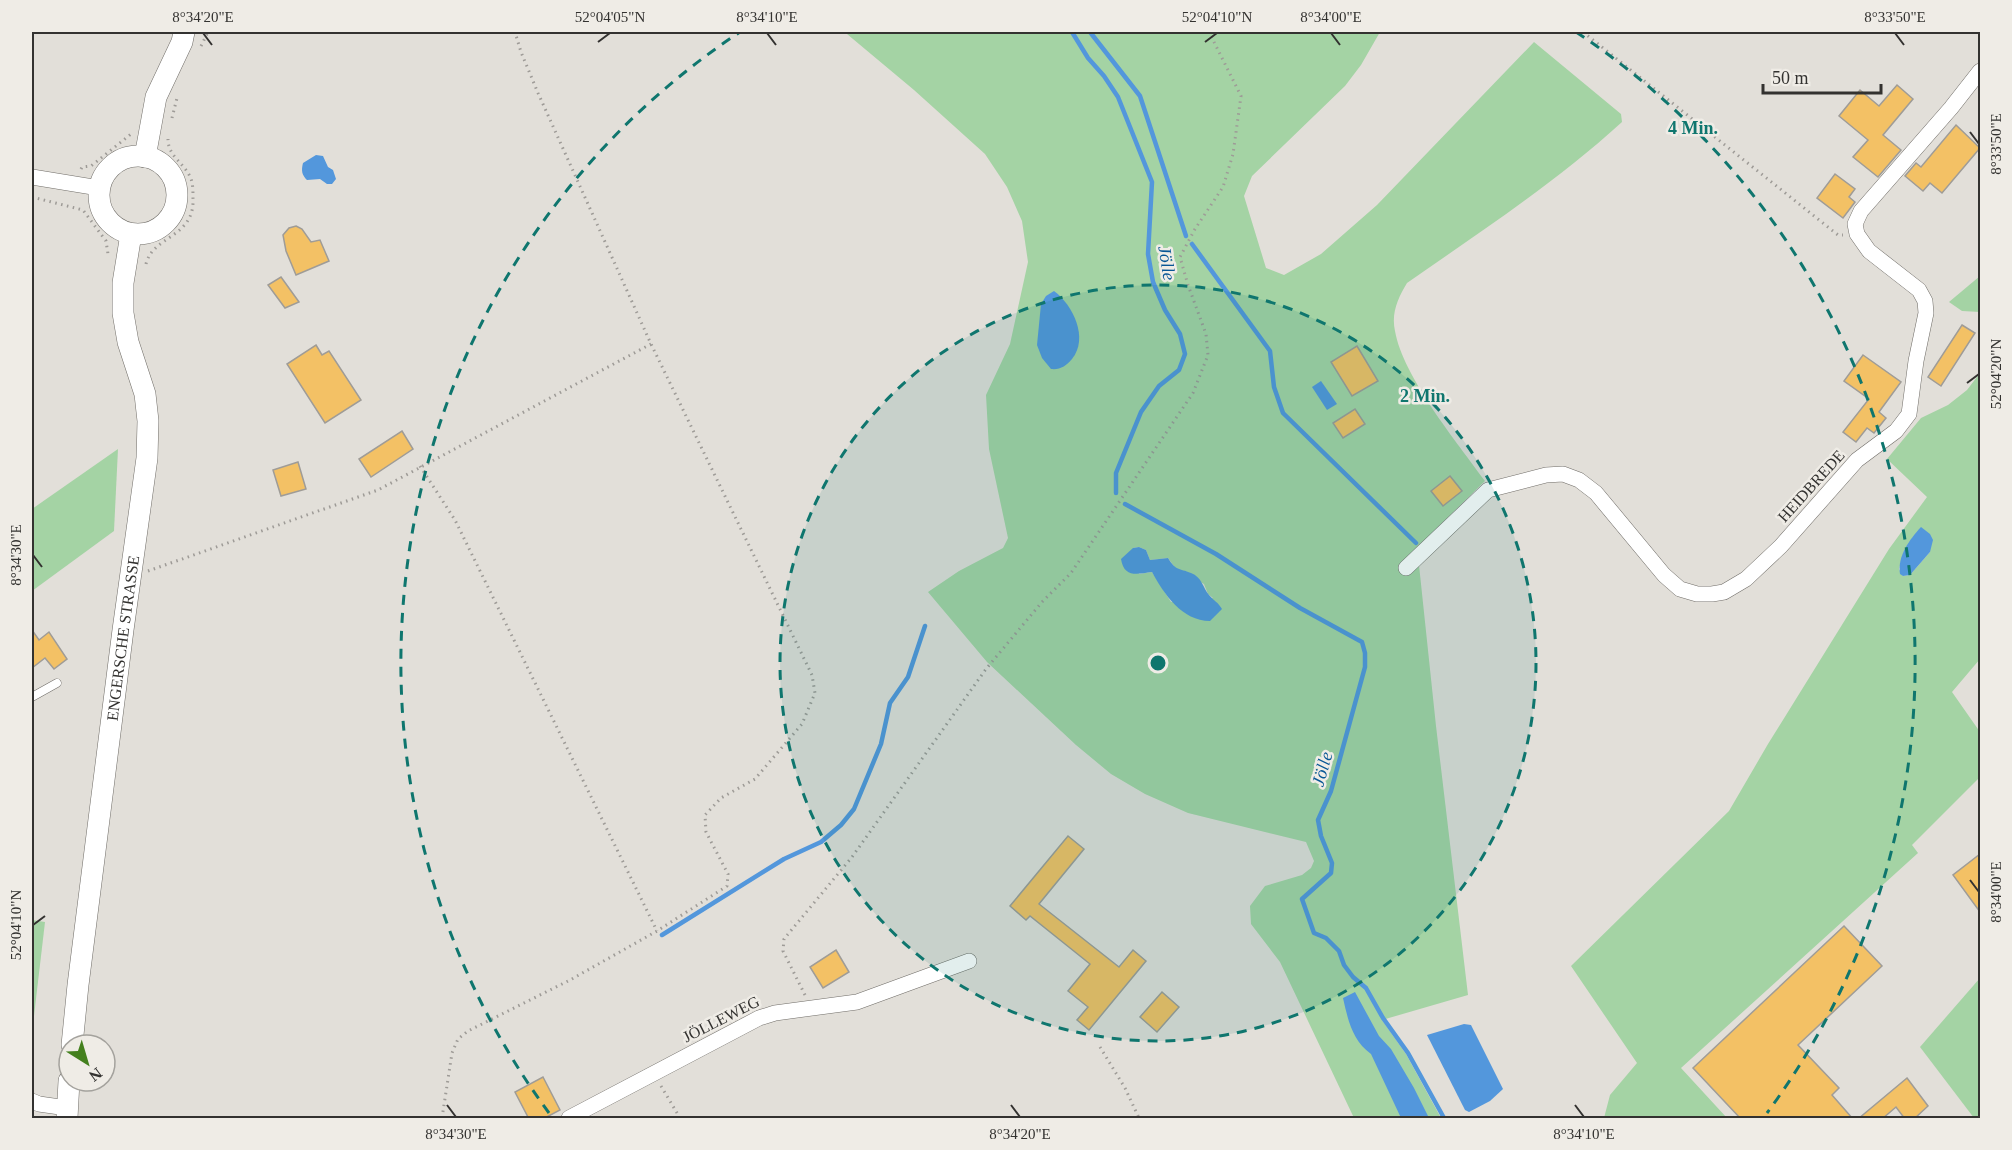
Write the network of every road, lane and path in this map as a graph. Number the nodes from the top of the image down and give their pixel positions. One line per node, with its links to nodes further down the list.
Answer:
1 (184, 32): 12 (main road)
2 (208, 32): 6 (path)
3 (515, 32): 21 (path)
4 (1209, 32): 29 (path)
5 (1583, 32): 19 (path)
6 (196, 53)
7 (1980, 71): 19 (street)
8 (179, 88): 9 (path)
9 (171, 125)
10 (132, 130): 13 (path)
11 (168, 132): 20 (path)
12 (145, 157): 15 (main road); 18 (main road)
13 (82, 167)
14 (32, 177): 15 (street)
15 (99, 188): 18 (main road)
16 (32, 197): 17 (path)
17 (70, 206)
18 (131, 234): 24 (main road, ENGERSCHE STRASSE)
19 (1857, 234): 23 (street, HEIDBREDE)
20 (144, 270)
21 (651, 344): 22 (path); 27 (path)
22 (420, 466): 24 (path); 27 (path)
23 (1406, 568)
24 (130, 578): 30 (main road, ENGERSCHE STRASSE)
25 (57, 683): 26 (lane)
26 (32, 697)
27 (657, 931): 36 (path)
28 (969, 961): 29 (street, JÖLLEWEG)
29 (806, 1008): 32 (street, JÖLLEWEG)
30 (73, 1033)
31 (1100, 1047): 39 (path)
32 (654, 1074): 37 (street, JÖLLEWEG); 38 (path)
33 (68, 1093): 35 (main road)
34 (32, 1101): 35 (street)
35 (67, 1113)
36 (442, 1119)
37 (569, 1119)
38 (680, 1119)
39 (1139, 1119)

